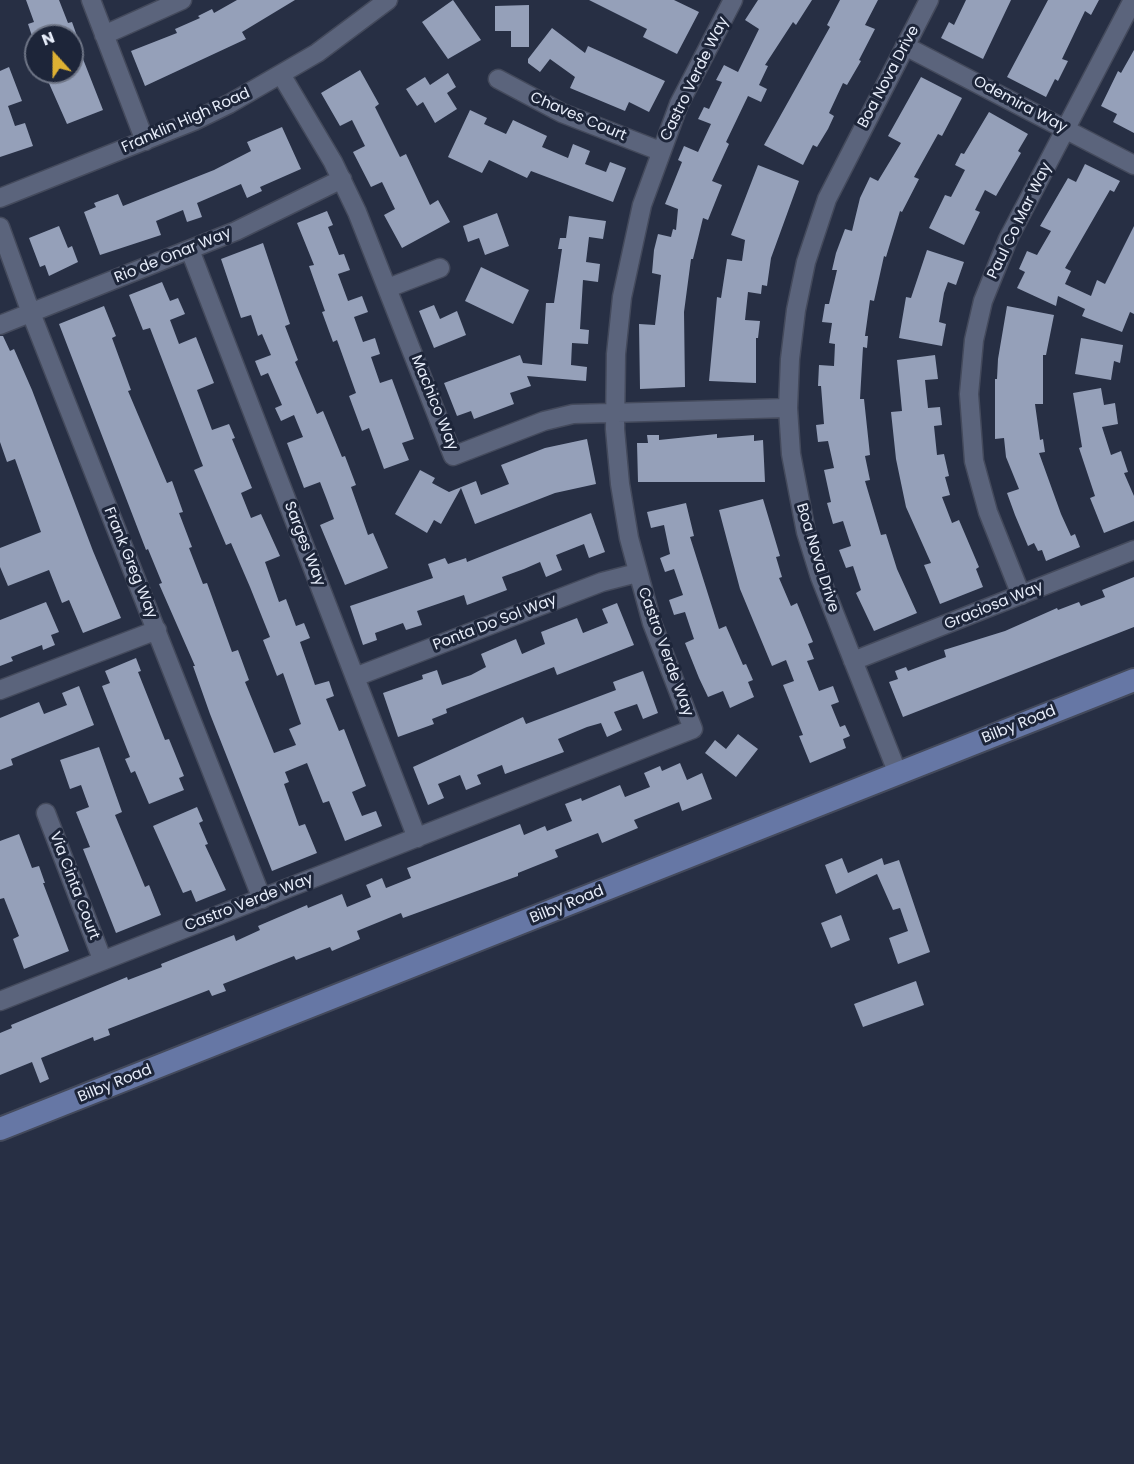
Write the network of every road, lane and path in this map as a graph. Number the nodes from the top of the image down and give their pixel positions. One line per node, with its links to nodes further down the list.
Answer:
1 (90, 0): 7 (street)
2 (182, 0): 7 (street)
3 (388, 0): 9 (street, Franklin High Road)
4 (733, 0): 13 (street, Castro Verde Way)
5 (929, 0): 8 (street, Boa Nova Drive)
6 (1133, 0): 11 (street, Paul Co Mar Way)
7 (104, 35): 12 (street)
8 (905, 46): 11 (street, Odemira Way); 23 (street, Boa Nova Drive)
9 (282, 76): 12 (street, Franklin High Road); 15 (street, Machico Way)
10 (498, 79): 13 (street, Chaves Court)
11 (1065, 129): 14 (street, Odemira Way); 27 (street, Paul Co Mar Way)
12 (145, 141): 16 (street, Franklin High Road)
13 (660, 151): 24 (street, Castro Verde Way)
14 (1134, 165)
15 (342, 179): 18 (street, Rio de Onar Way); 20 (street, Machico Way)
16 (0, 198)
17 (0, 227): 21 (street, Frank Greg Way)
18 (190, 250): 21 (street, Rio de Onar Way); 30 (street, Sarges Way)
19 (440, 268): 20 (street)
20 (388, 288): 24 (street, Machico Way)
21 (31, 313): 22 (street, Rio de Onar Way); 28 (street, Frank Greg Way)
22 (0, 325)
23 (788, 408): 24 (street, Machico Way); 29 (street, Boa Nova Drive)
24 (615, 411): 26 (street, Castro Verde Way)
25 (1134, 550): 27 (street, Graciosa Way)
26 (637, 573): 30 (street, Ponta Do Sol Way); 35 (street, Castro Verde Way)
27 (1021, 595): 29 (street, Graciosa Way)
28 (157, 630): 32 (street); 36 (street, Frank Greg Way)
29 (853, 661): 33 (street, Boa Nova Drive)
30 (355, 677): 35 (street, Sarges Way)
31 (1134, 680): 33 (main road, Bilby Road)
32 (0, 690)
33 (898, 774): 39 (main road, Bilby Road)
34 (46, 813): 37 (street, Via Cinta Court)
35 (417, 838): 36 (street, Castro Verde Way)
36 (262, 899): 37 (street, Castro Verde Way)
37 (102, 959): 38 (street, Castro Verde Way)
38 (0, 1001)
39 (0, 1129)

